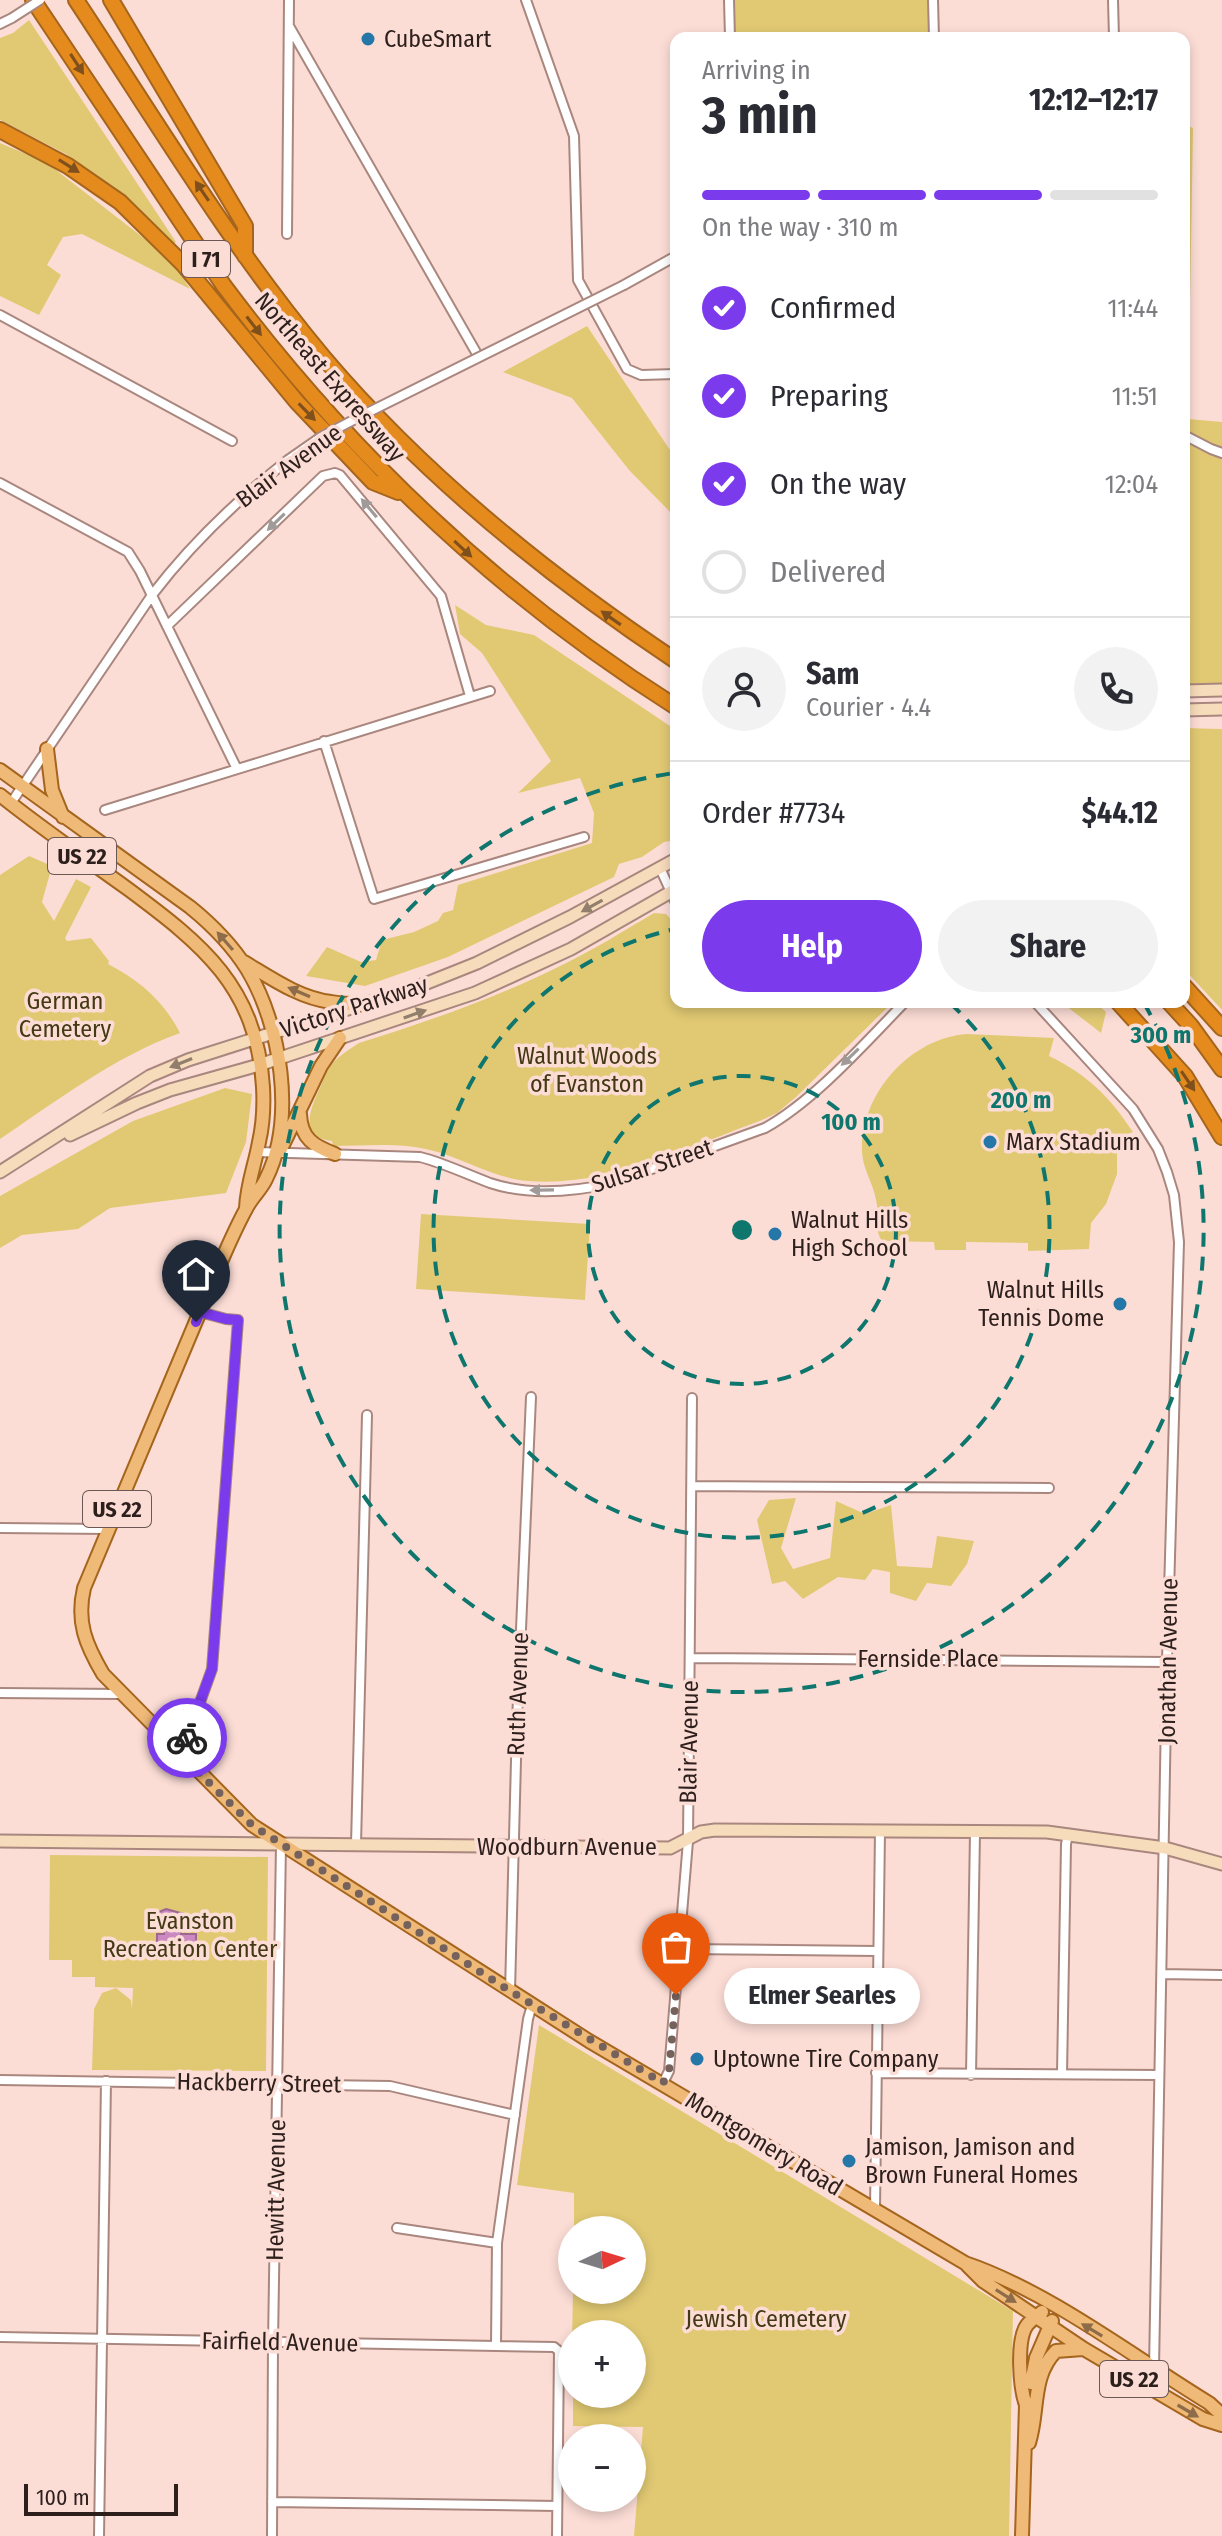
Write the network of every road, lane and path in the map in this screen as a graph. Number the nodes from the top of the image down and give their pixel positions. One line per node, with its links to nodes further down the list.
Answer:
1 (33, 0): 26 (highway, Northeast Expressway / I 71, one-way to 26)
2 (40, 0): 10 (street, bridge)
3 (76, 0): 17 (highway, Northeast Expressway / I 71, one-way to 3)
4 (111, 0): 17 (highway)
5 (289, 0): 11 (street)
6 (526, 0): 21 (street)
7 (729, 0): 12 (street)
8 (933, 0): 13 (street)
9 (1113, 0): 14 (street)
10 (0, 24)
11 (289, 26): 16 (street); 20 (street)
12 (730, 32)
13 (934, 32)
14 (1114, 32)
15 (0, 130): 26 (highway, one-way to 26)
16 (287, 234)
17 (245, 256): 29 (highway, Northeast Expressway / I 71, one-way to 17)
18 (670, 259): 27 (street, Blair Avenue, bridge)
19 (0, 315): 23 (street)
20 (477, 354)
21 (670, 374)
22 (1190, 438): 24 (street)
23 (232, 441)
24 (1222, 453)
25 (0, 483): 27 (street)
26 (406, 496): 34 (highway, Northeast Expressway / I 71, one-way to 34)
27 (152, 595): 28 (street); 38 (street, Blair Avenue)
28 (167, 626): 33 (street, one-way to 28); 39 (street)
29 (670, 657)
30 (1222, 690): 32 (street)
31 (490, 691): 33 (street)
32 (1190, 691)
33 (470, 696): 37 (street)
34 (670, 703)
35 (1222, 709): 36 (street)
36 (1190, 710)
37 (324, 741): 39 (street); 45 (street)
38 (47, 749): 41 (street, Blair Avenue); 44 (main road)
39 (236, 767): 43 (street)
40 (0, 770): 41 (main road, US 22)
41 (22, 787): 42 (street, Blair Avenue); 44 (main road, US 22)
42 (5, 799): 60 (main road, US 22)
43 (105, 810)
44 (63, 817): 50 (main road, US 22, one-way to 44)
45 (584, 837)
46 (670, 862): 47 (street, Victory Parkway)
47 (660, 868): 48 (street); 52 (street, Victory Parkway, one-way to 52)
48 (670, 887)
49 (670, 897): 59 (street, Victory Parkway, one-way to 49)
50 (242, 961): 52 (main road, one-way to 50); 58 (main road, US 22)
51 (1190, 993): 57 (highway)
52 (363, 1004): 58 (street, Victory Parkway)
53 (899, 1008): 69 (street, Sulsar Street, one-way to 69)
54 (1040, 1008): 81 (street, Jonathan Avenue)
55 (1123, 1008): 65 (highway, one-way to 65)
56 (1174, 1008): 63 (highway)
57 (1222, 1028)
58 (273, 1034): 60 (street, Victory Parkway); 61 (main road, US 22)
59 (340, 1038): 61 (street, Victory Parkway); 64 (main road)
60 (255, 1039): 62 (main road, US 22); 67 (street, Victory Parkway, one-way to 67)
61 (279, 1059): 62 (street, Victory Parkway); 68 (main road, US 22)
62 (259, 1065): 66 (main road, US 22); 67 (street, Victory Parkway)
63 (1222, 1069)
64 (300, 1111): 68 (main road); 69 (main road)
65 (1222, 1137)
66 (257, 1152): 68 (street, Sulsar Street); 71 (main road, US 22)
67 (33, 1153): 70 (street, Victory Parkway)
68 (277, 1153): 69 (street, Sulsar Street); 71 (main road, US 22)
69 (335, 1154)
70 (0, 1172)
71 (246, 1208): 72 (main road, US 22)
72 (200, 1312): 79 (main road, US 22); 84 (street)
73 (531, 1397): 92 (street, Ruth Avenue)
74 (692, 1398): 76 (street, Blair Avenue)
75 (367, 1415): 91 (street)
76 (692, 1486): 77 (street); 80 (street, Blair Avenue)
77 (1049, 1488)
78 (0, 1528): 79 (street)
79 (109, 1529): 83 (main road, US 22)
80 (690, 1658): 81 (street, Fernside Place); 89 (street, Blair Avenue)
81 (1167, 1662): 93 (street, Jonathan Avenue)
82 (0, 1693): 83 (street)
83 (121, 1694): 84 (main road, US 22)
84 (181, 1755): 90 (main road, US 22)
85 (880, 1831): 86 (street, Woodburn Avenue); 89 (street, Woodburn Avenue); 96 (street)
86 (975, 1832): 87 (street, Woodburn Avenue); 103 (street)
87 (1068, 1835): 93 (street, Woodburn Avenue); 102 (street)
88 (0, 1841): 90 (street, Woodburn Avenue)
89 (688, 1841): 92 (street, Woodburn Avenue); 95 (street, Blair Avenue)
90 (281, 1844): 91 (street, Woodburn Avenue); 99 (main road, Montgomery Road / US 22); 108 (street, Hewitt Avenue)
91 (356, 1844): 92 (street, Woodburn Avenue)
92 (514, 1848): 99 (street, Ruth Avenue)
93 (1165, 1848): 94 (street, Woodburn Avenue); 97 (street, Jonathan Avenue)
94 (1222, 1864)
95 (680, 1949): 96 (street); 107 (street, Blair Avenue)
96 (877, 1951): 101 (street)
97 (1162, 1974): 98 (street); 104 (street, Jonathan Avenue)
98 (1221, 1975)
99 (510, 1991): 100 (main road, Montgomery Road / US 22)
100 (532, 2005): 107 (main road, Montgomery Road / US 22); 109 (street)
101 (876, 2073): 103 (street); 110 (street)
102 (1062, 2074): 103 (street); 104 (street)
103 (971, 2075)
104 (1158, 2075): 122 (street, Jonathan Avenue)
105 (0, 2080): 106 (street, Hackberry Street)
106 (106, 2081): 108 (street, Hackberry Street); 118 (street)
107 (663, 2083): 110 (main road, Montgomery Road / US 22)
108 (278, 2084): 109 (street, Hackberry Street); 119 (street, Hewitt Avenue)
109 (515, 2115): 112 (street)
110 (875, 2209): 113 (main road, Montgomery Road / US 22)
111 (397, 2228): 112 (street)
112 (497, 2243): 120 (street)
113 (965, 2263): 114 (main road, Montgomery Road / US 22); 115 (main road, Montgomery Road / US 22, one-way to 115)
114 (1053, 2306): 115 (main road); 116 (main road); 122 (main road, Montgomery Road / US 22, one-way to 114)
115 (1038, 2316): 116 (main road, Montgomery Road / US 22); 123 (main road)
116 (1050, 2325): 121 (main road, Montgomery Road / US 22); 123 (main road)
117 (0, 2337): 118 (street, Fairfield Avenue)
118 (102, 2339): 119 (street, Fairfield Avenue); 129 (street)
119 (273, 2342): 120 (street, Fairfield Avenue); 127 (street, Hewitt Avenue)
120 (496, 2345): 128 (street, Fairfield Avenue)
121 (1084, 2349): 125 (main road, Montgomery Road / US 22, one-way to 125); 126 (main road)
122 (1154, 2369): 124 (main road, Montgomery Road / US 22)
123 (1026, 2405): 126 (main road)
124 (1222, 2415)
125 (1222, 2425)
126 (1024, 2454): 132 (main road)
127 (272, 2502): 128 (street); 130 (street, Hewitt Avenue)
128 (557, 2506): 131 (street)
129 (99, 2536)
130 (272, 2536)
131 (557, 2536)
132 (1022, 2536)

